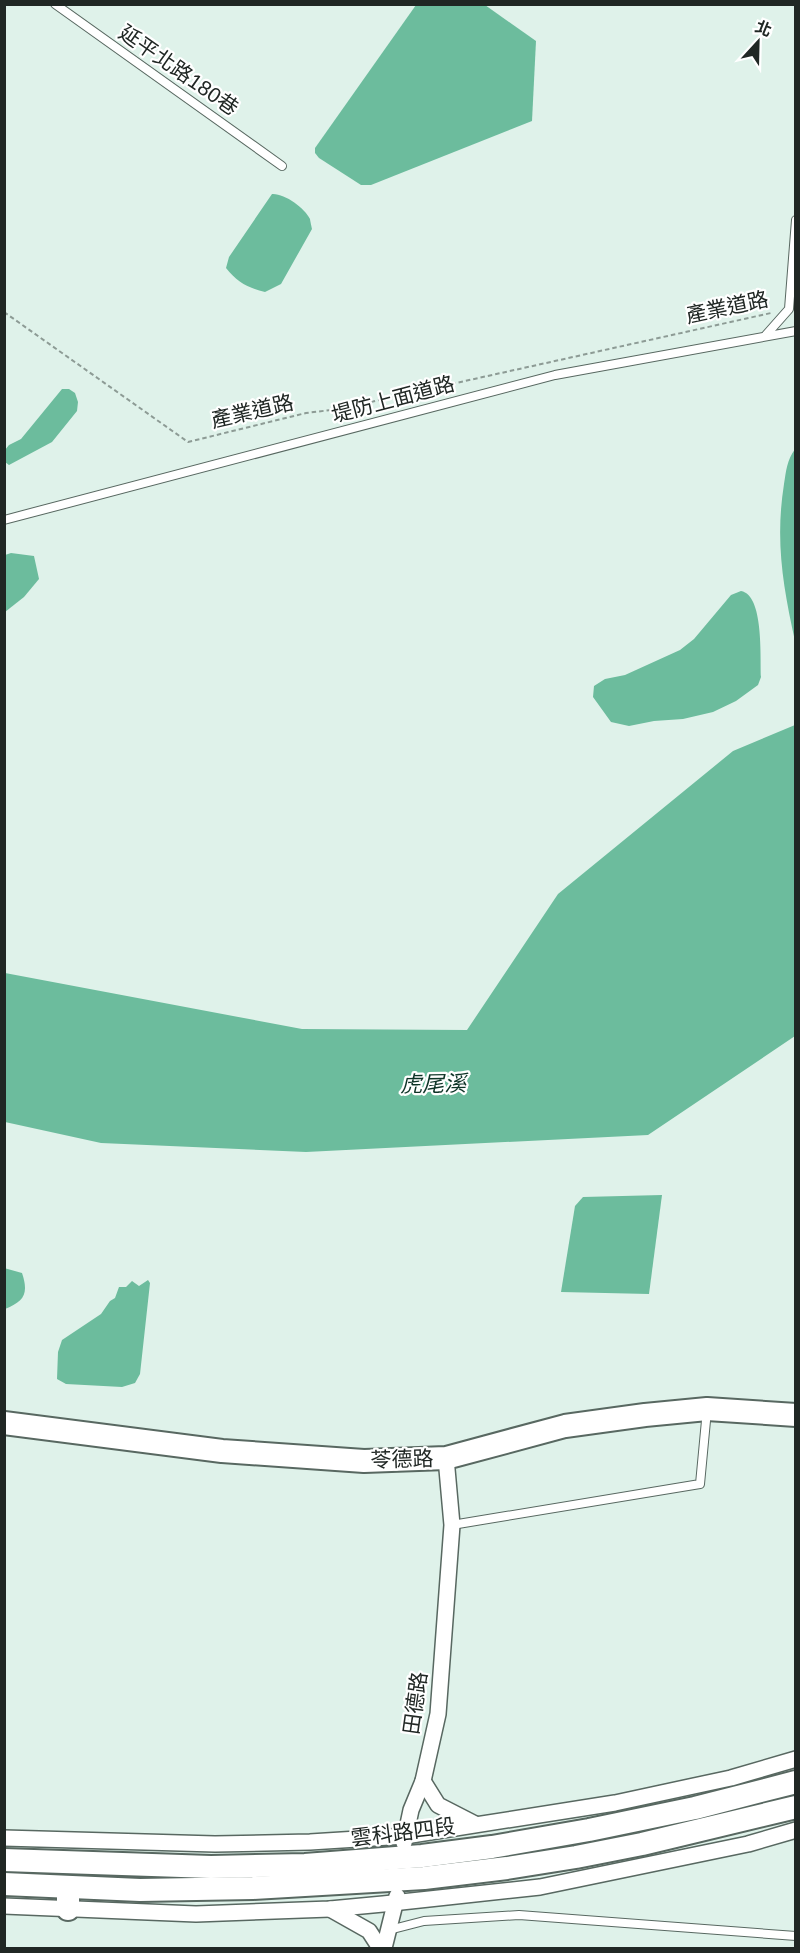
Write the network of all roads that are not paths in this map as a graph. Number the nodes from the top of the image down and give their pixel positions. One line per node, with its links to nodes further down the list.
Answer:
1 (55, 4): 2 (lane, 延平北路180巷)
2 (282, 166)
3 (795, 220): 5 (lane)
4 (795, 331): 5 (lane, 堤防上面道路)
5 (766, 335): 6 (lane, 堤防上面道路)
6 (4, 520)
7 (707, 1408): 8 (main road, 苓德路); 10 (main road, 苓德路); 11 (lane)
8 (795, 1415)
9 (4, 1424): 10 (main road, 苓德路)
10 (446, 1458): 11 (street, 田德路)
11 (453, 1525): 13 (street, 田德路)
12 (795, 1760): 15 (street, 雲科路四段)
13 (423, 1781): 17 (street); 20 (street, 田德路)
14 (795, 1782): 15 (main road, 雲科路四段)
15 (734, 1788): 17 (street, 雲科路四段); 20 (main road, 雲科路四段)
16 (795, 1807): 20 (main road, 雲科路四段)
17 (475, 1824): 20 (street, 雲科路四段)
18 (795, 1830): 24 (street, 雲科路四段)
19 (4, 1838): 20 (street, 雲科路四段)
20 (403, 1857): 21 (main road, 雲科路四段); 23 (main road, 雲科路四段); 24 (street, 田德路)
21 (4, 1860)
22 (4, 1884): 23 (main road, 雲科路四段)
23 (68, 1898): 25 (street, 雲科路四段); 26 (street, 雲科路四段)
24 (395, 1903): 26 (street, 雲科路四段); 27 (street, 田德路)
25 (4, 1906)
26 (330, 1909): 29 (street)
27 (388, 1930): 28 (lane); 29 (street, 田德路)
28 (795, 1936)
29 (382, 1948)

